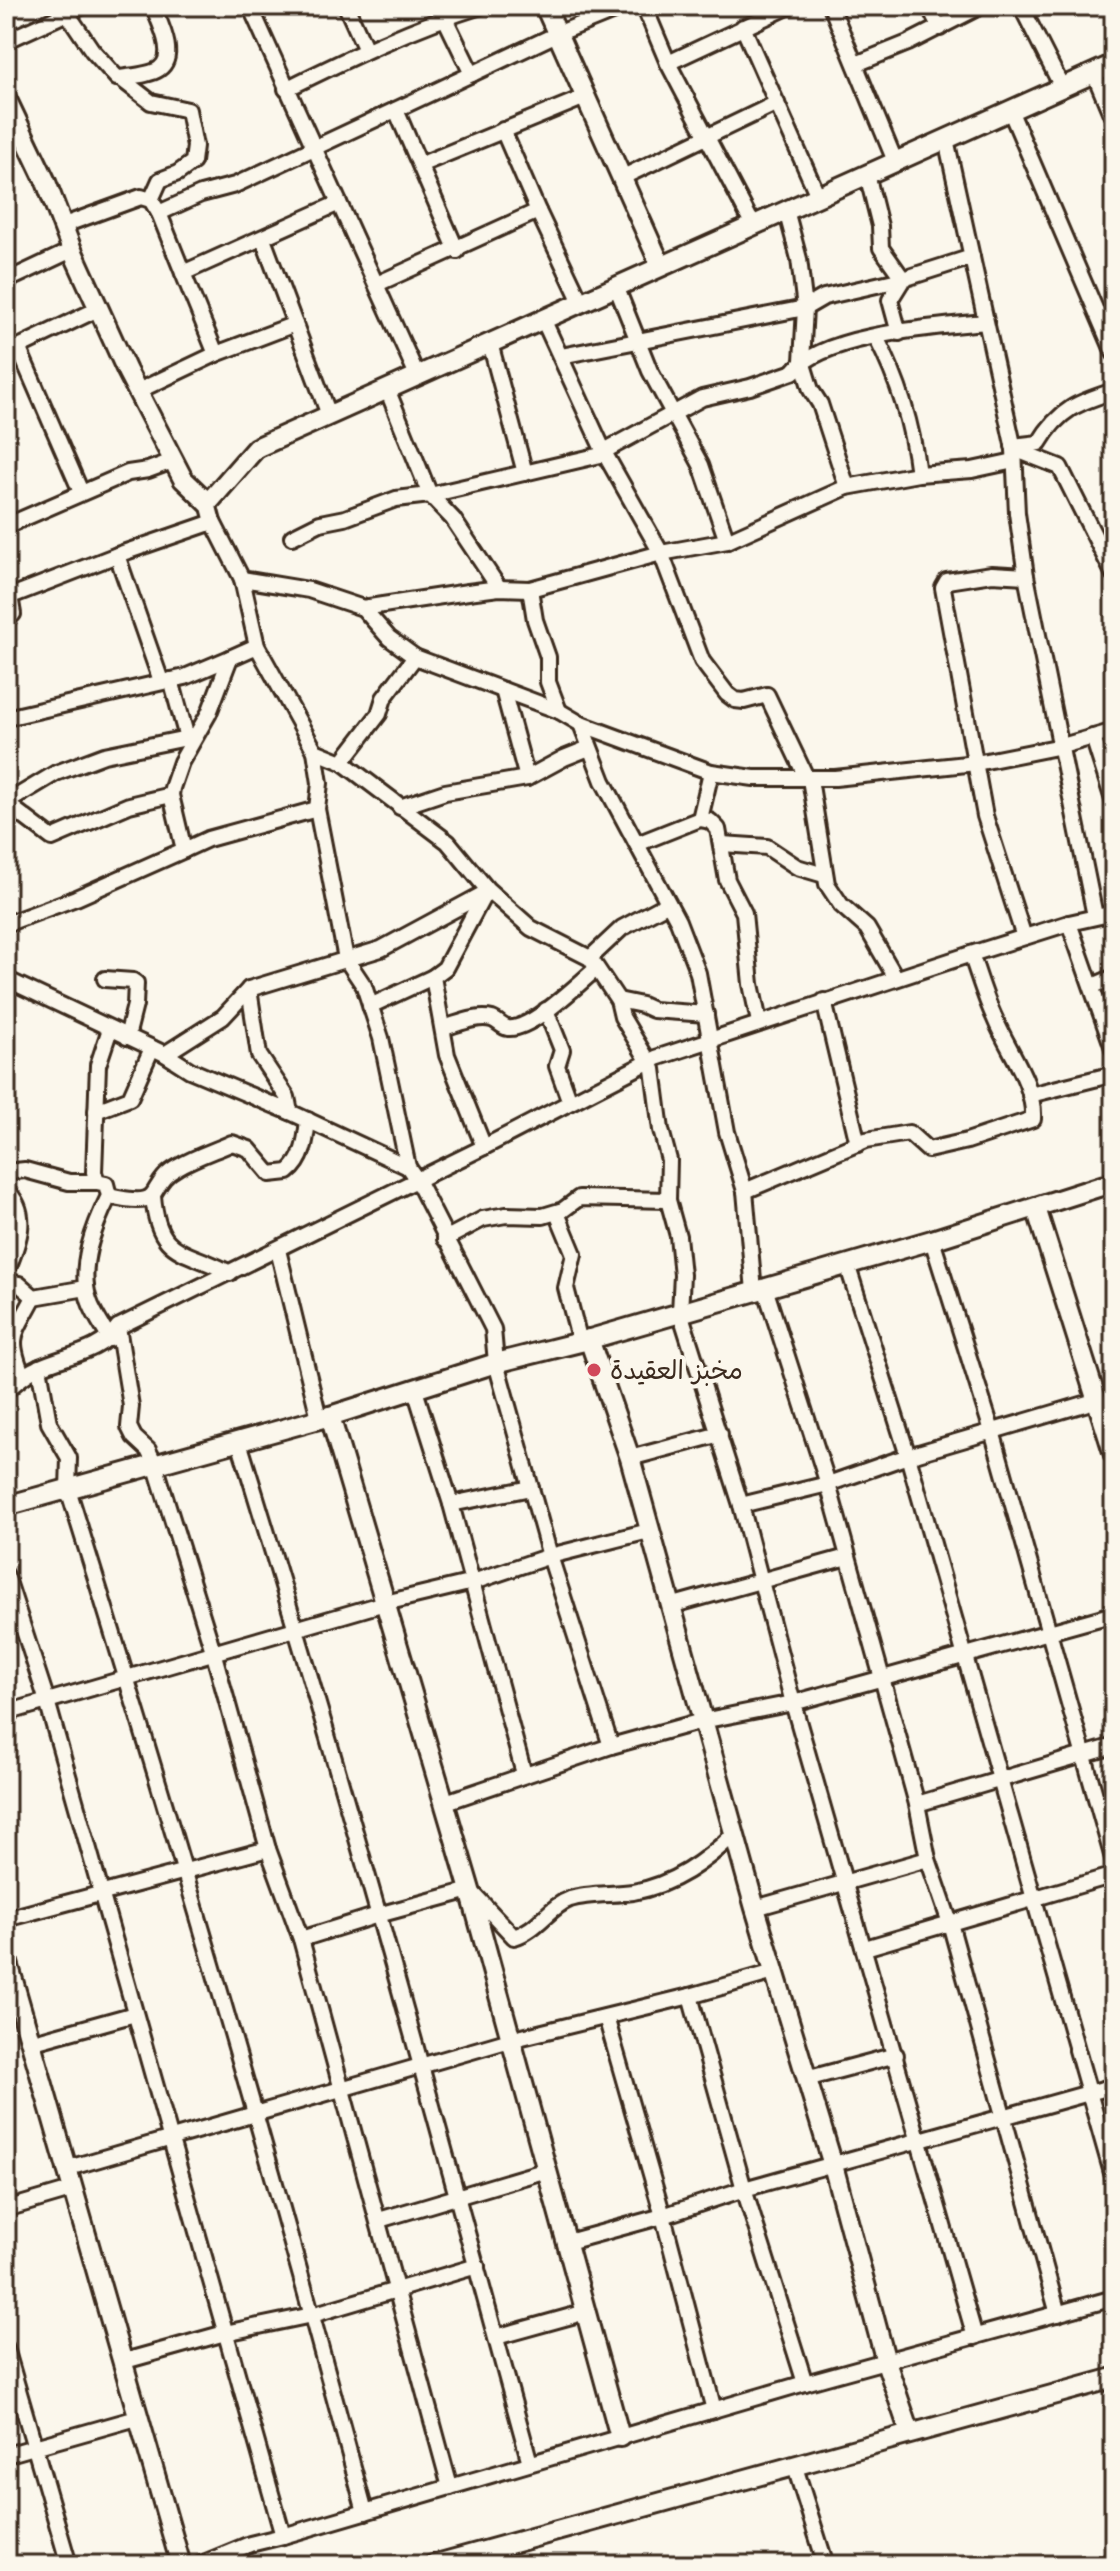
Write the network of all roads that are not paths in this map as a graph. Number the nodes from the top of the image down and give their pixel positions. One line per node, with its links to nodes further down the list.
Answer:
1 (83, 6): 15 (street)
2 (153, 6): 26 (street)
3 (250, 6): 28 (street)
4 (346, 6): 20 (street)
5 (481, 6): 14 (street)
6 (545, 6): 18 (street)
7 (626, 6): 18 (street)
8 (644, 6): 21 (street)
9 (790, 6): 16 (street)
10 (831, 6): 22 (street)
11 (929, 6): 17 (street)
12 (981, 6): 17 (street)
13 (1021, 6): 27 (street)
14 (442, 12): 20 (street); 25 (street)
15 (67, 13): 19 (street); 26 (street)
16 (743, 27): 21 (street); 31 (street)
17 (940, 28): 22 (street)
18 (557, 34): 25 (street); 29 (street)
19 (6, 41)
20 (366, 50): 28 (street)
21 (668, 63): 37 (street)
22 (856, 64): 40 (street)
23 (1114, 64): 24 (street)
24 (1094, 73): 27 (street); 35 (street)
25 (472, 74): 32 (street)
26 (120, 78): 46 (street)
27 (1062, 87): 33 (street)
28 (286, 89): 39 (street)
29 (585, 97): 36 (street); 43 (street)
30 (6, 98): 34 (street)
31 (777, 103): 37 (street); 44 (street)
32 (396, 110): 39 (street); 41 (street)
33 (1010, 110): 38 (street); 72 (street)
34 (10, 118): 49 (street)
35 (1114, 121)
36 (503, 130): 41 (street); 48 (street)
37 (708, 135): 43 (street); 50 (street)
38 (946, 139): 40 (street); 54 (street)
39 (313, 147): 45 (street); 46 (street)
40 (895, 161): 42 (street)
41 (422, 164): 53 (street)
42 (867, 174): 44 (street); 57 (street)
43 (621, 178): 55 (street)
44 (818, 196): 47 (street)
45 (339, 203): 51 (street); 59 (street)
46 (155, 207): 49 (street); 56 (street)
47 (786, 210): 50 (street); 62 (street)
48 (538, 211): 53 (street); 61 (street)
49 (64, 225): 52 (street)
50 (753, 225): 55 (street)
51 (263, 239): 56 (street); 66 (street)
52 (72, 250): 58 (street); 63 (street)
53 (457, 251): 59 (street)
54 (972, 257): 57 (street); 65 (street)
55 (661, 266): 60 (street)
56 (183, 273): 73 (street)
57 (903, 279): 62 (street); 67 (street)
58 (6, 281)
59 (377, 284): 76 (street)
60 (616, 286): 61 (street); 69 (street)
61 (581, 302): 64 (street)
62 (805, 308): 69 (street); 75 (street)
63 (98, 309): 71 (street); 78 (street)
64 (543, 319): 70 (street); 74 (street)
65 (985, 322): 67 (street); 82 (street)
66 (295, 324): 73 (street); 81 (street)
67 (899, 333): 68 (street)
68 (876, 337): 75 (street); 86 (street)
69 (638, 340): 74 (street); 80 (street)
70 (490, 343): 76 (street); 85 (street)
71 (12, 350): 88 (street)
72 (1114, 353)
73 (216, 354): 78 (street)
74 (561, 356): 83 (street)
75 (802, 361): 80 (street); 87 (street)
76 (417, 375): 77 (street)
77 (387, 389): 81 (street); 89 (street)
78 (138, 391): 84 (street)
79 (1114, 391): 82 (street)
80 (674, 412): 83 (street); 94 (street)
81 (329, 415): 90 (street)
82 (1014, 452): 86 (street); 97 (street); 98 (street)
83 (605, 454): 85 (street); 95 (street)
84 (175, 460): 88 (street); 90 (street)
85 (525, 473): 89 (street)
86 (918, 474): 87 (street)
87 (847, 487): 94 (street)
88 (81, 492): 92 (street)
89 (430, 495): 93 (street); 100 (street)
90 (208, 503): 91 (street)
91 (213, 522): 96 (street); 99 (street)
92 (6, 526)
93 (292, 537)
94 (727, 541): 95 (street)
95 (661, 553): 101 (street); 123 (street)
96 (117, 555): 102 (street); 108 (street)
97 (1114, 575)
98 (1026, 576): 116 (street); 120 (street)
99 (242, 579): 103 (street); 105 (street)
100 (499, 588): 101 (street); 103 (street)
101 (530, 589): 110 (street)
102 (8, 597): 104 (street)
103 (363, 608): 106 (street)
104 (6, 621)
105 (257, 646): 107 (street); 118 (street)
106 (415, 657): 109 (street); 119 (street)
107 (230, 658): 108 (street); 115 (street)
108 (166, 681): 111 (street); 115 (street)
109 (503, 690): 110 (street); 122 (street)
110 (559, 711): 112 (street)
111 (6, 718)
112 (581, 724): 117 (street); 121 (street)
113 (1114, 731): 114 (street)
114 (1093, 737): 116 (street); 125 (street)
115 (188, 742): 124 (street); 124 (street)
116 (1062, 746): 120 (street); 136 (street)
117 (589, 748): 122 (street); 129 (street)
118 (315, 751): 119 (street); 127 (street)
119 (342, 762): 126 (street)
120 (976, 763): 123 (street); 139 (street)
121 (711, 772): 123 (street); 128 (street)
122 (527, 778): 126 (street)
123 (809, 779): 132 (street)
124 (171, 795): 131 (street)
125 (1114, 803)
126 (400, 807): 133 (street)
127 (317, 809): 131 (street); 141 (street)
128 (700, 819): 129 (street); 130 (street)
129 (637, 844): 134 (street)
130 (722, 844): 132 (street); 155 (street)
131 (184, 850): 138 (street)
132 (824, 875): 145 (street)
133 (486, 891): 141 (street); 142 (street); 143 (street)
134 (667, 904): 142 (street); 154 (street)
135 (1114, 913): 136 (street)
136 (1095, 916): 137 (street)
137 (1069, 923): 139 (street); 148 (street)
138 (6, 924)
139 (1024, 937): 140 (street)
140 (971, 954): 145 (street); 164 (street)
141 (346, 959): 149 (street); 152 (street)
142 (593, 963): 150 (street); 153 (street)
143 (433, 977): 152 (street); 156 (street)
144 (1114, 977): 148 (street)
145 (896, 978): 151 (street)
146 (6, 979): 157 (street)
147 (105, 979): 158 (street)
148 (1093, 986): 161 (street)
149 (249, 989): 160 (street); 167 (street)
150 (618, 1000): 154 (street); 162 (street)
151 (824, 1001): 155 (street); 169 (street)
152 (370, 1006): 171 (street)
153 (546, 1010): 156 (street); 165 (street)
154 (706, 1014): 159 (street)
155 (759, 1022): 159 (street)
156 (443, 1028): 170 (street)
157 (110, 1029): 158 (street); 166 (street)
158 (127, 1037): 160 (street)
159 (711, 1038): 162 (street); 177 (street)
160 (158, 1051): 166 (street); 167 (street)
161 (1114, 1051)
162 (648, 1062): 165 (street); 180 (street)
163 (1114, 1074): 164 (street)
164 (1030, 1095): 169 (street)
165 (570, 1102): 170 (street)
166 (96, 1111): 174 (street)
167 (290, 1112): 168 (street)
168 (308, 1120): 171 (street); 179 (street)
169 (858, 1144): 177 (street)
170 (484, 1147): 173 (street)
171 (408, 1167): 173 (street)
172 (6, 1172): 174 (street)
173 (417, 1180): 183 (street); 185 (street)
174 (97, 1182): 178 (street)
175 (1114, 1182): 181 (street)
176 (6, 1190): 187 (street)
177 (745, 1191): 191 (street)
178 (109, 1196): 179 (street); 190 (street)
179 (153, 1196): 188 (street)
180 (668, 1200): 182 (street); 193 (street)
181 (1036, 1208): 184 (street); 201 (street)
182 (557, 1213): 183 (street); 195 (street)
183 (445, 1239): 196 (street)
184 (932, 1240): 186 (street); 204 (street)
185 (278, 1250): 188 (street); 202 (street)
186 (847, 1264): 191 (street); 208 (street)
187 (6, 1273)
188 (230, 1273): 194 (street)
189 (6, 1281): 192 (street)
190 (86, 1288): 192 (street); 194 (street)
191 (759, 1289): 193 (street); 211 (street)
192 (34, 1297): 198 (street)
193 (680, 1312): 195 (street); 205 (street)
194 (114, 1333): 197 (street); 210 (street)
195 (584, 1341): 196 (street); 209 (street)
196 (496, 1363): 199 (street); 212 (street)
197 (39, 1367): 198 (street); 213 (street)
198 (23, 1376): 200 (street)
199 (415, 1390): 202 (street); 214 (street)
200 (6, 1391)
201 (1098, 1400): 203 (street); 204 (street)
202 (324, 1417): 206 (street); 223 (street)
203 (1110, 1426): 207 (street)
204 (992, 1431): 208 (street); 227 (street)
205 (720, 1434): 209 (street); 215 (street)
206 (239, 1442): 210 (street); 226 (street)
207 (1114, 1455)
208 (908, 1456): 211 (street); 229 (street)
209 (630, 1458): 217 (street)
210 (155, 1464): 213 (street); 228 (street)
211 (828, 1484): 215 (street); 219 (street)
212 (531, 1488): 214 (street); 218 (street)
213 (68, 1489): 216 (street); 230 (street)
214 (451, 1504): 222 (street)
215 (741, 1505): 221 (street)
216 (6, 1506)
217 (649, 1531): 218 (street); 224 (street)
218 (550, 1556): 222 (street); 236 (street)
219 (847, 1557): 221 (street); 231 (street)
220 (6, 1575): 232 (street)
221 (760, 1580): 224 (street); 233 (street)
222 (473, 1582): 223 (street); 239 (street)
223 (385, 1603): 226 (street); 241 (street)
224 (670, 1606): 235 (street)
225 (1114, 1614): 227 (street)
226 (297, 1629): 228 (street); 254 (street)
227 (1048, 1633): 229 (street); 238 (street)
228 (213, 1651): 230 (street); 244 (street)
229 (965, 1656): 231 (street); 240 (street)
230 (126, 1676): 232 (street); 247 (street)
231 (882, 1679): 233 (street); 242 (street)
232 (47, 1701): 234 (street); 251 (street)
233 (793, 1703): 235 (street); 249 (street)
234 (6, 1713)
235 (702, 1721): 236 (street); 243 (street)
236 (611, 1746): 239 (street)
237 (1114, 1746): 238 (street)
238 (1083, 1754): 240 (street); 246 (street)
239 (524, 1774): 241 (street)
240 (1000, 1779): 242 (street); 252 (street)
241 (443, 1803): 250 (street)
242 (917, 1804): 245 (street)
243 (734, 1834): 250 (street); 253 (street)
244 (268, 1849): 247 (street); 257 (street)
245 (928, 1859): 249 (street); 256 (street)
246 (1114, 1862)
247 (184, 1872): 251 (street); 273 (street)
248 (1114, 1875): 252 (street)
249 (845, 1882): 253 (street); 258 (street)
250 (470, 1890): 254 (street); 265 (street)
251 (101, 1894): 255 (street); 263 (street)
252 (1035, 1900): 256 (street); 272 (street)
253 (755, 1908): 260 (street)
254 (378, 1915): 257 (street); 268 (street)
255 (6, 1919)
256 (950, 1923): 258 (street); 274 (street)
257 (301, 1939): 271 (street)
258 (865, 1948): 267 (street)
259 (6, 1956): 261 (street)
260 (774, 1972): 262 (street); 269 (street)
261 (9, 1976): 266 (street)
262 (690, 1996): 264 (street); 281 (street)
263 (135, 2014): 266 (street); 275 (street)
264 (606, 2017): 265 (street); 285 (street)
265 (510, 2040): 268 (street); 279 (street)
266 (30, 2043): 278 (street)
267 (896, 2055): 269 (street); 276 (street)
268 (421, 2066): 271 (street); 283 (street)
269 (806, 2079): 277 (street)
270 (1114, 2086): 272 (street)
271 (341, 2089): 273 (street); 286 (street)
272 (1090, 2093): 274 (street); 280 (street)
273 (254, 2114): 275 (street); 293 (street)
274 (1005, 2117): 276 (street); 292 (street)
275 (171, 2138): 278 (street); 294 (street)
276 (920, 2141): 277 (street); 296 (street)
277 (833, 2165): 281 (street); 299 (street)
278 (65, 2169): 282 (street)
279 (547, 2170): 283 (street); 287 (street)
280 (1114, 2180)
281 (744, 2189): 285 (street); 301 (street)
282 (71, 2190): 284 (street); 298 (street)
283 (458, 2197): 286 (street); 288 (street)
284 (6, 2209)
285 (663, 2216): 287 (street); 302 (street)
286 (379, 2220): 289 (street)
287 (568, 2242): 291 (street)
288 (477, 2266): 289 (street); 295 (street)
289 (396, 2288): 293 (street); 310 (street)
290 (1114, 2298): 292 (street)
291 (586, 2312): 295 (street); 305 (street)
292 (1058, 2314): 296 (street)
293 (312, 2315): 294 (street); 311 (street)
294 (225, 2333): 298 (street); 312 (street)
295 (496, 2337): 308 (street)
296 (975, 2337): 299 (street)
297 (6, 2348): 306 (street)
298 (121, 2362): 303 (street)
299 (886, 2362): 301 (street); 304 (street)
300 (1114, 2378): 304 (street)
301 (805, 2383): 302 (street)
302 (714, 2410): 305 (street)
303 (137, 2418): 306 (street); 314 (street)
304 (910, 2433): 309 (street)
305 (620, 2437): 308 (street)
306 (35, 2447): 307 (street); 313 (street)
307 (6, 2455)
308 (530, 2463): 310 (street)
309 (795, 2467): 316 (street); 317 (street)
310 (450, 2487): 311 (street)
311 (365, 2512): 312 (street)
312 (283, 2536): 315 (street)
313 (69, 2565)
314 (181, 2565)
315 (199, 2565)
316 (433, 2565)
317 (826, 2565)

